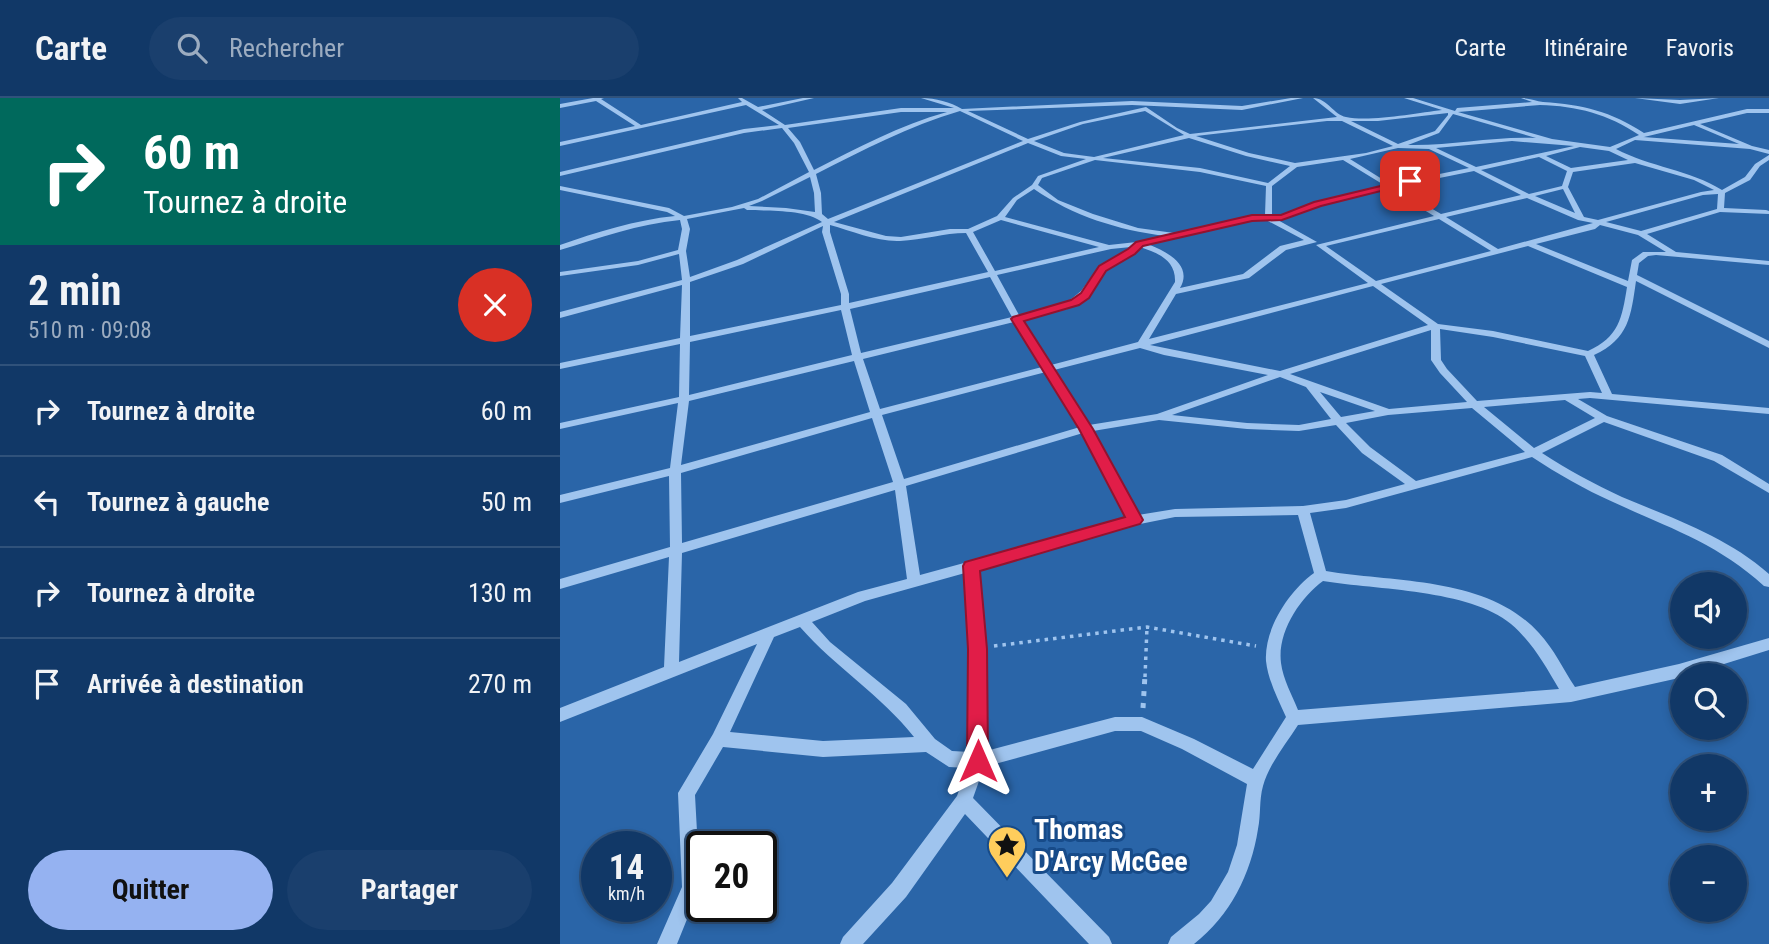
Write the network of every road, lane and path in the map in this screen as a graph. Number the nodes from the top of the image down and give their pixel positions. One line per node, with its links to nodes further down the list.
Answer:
1 (599, 98): 14 (lane); 21 (lane)
2 (738, 98): 11 (lane)
3 (811, 98): 15 (lane)
4 (924, 98): 16 (lane)
5 (1300, 98): 12 (lane)
6 (1317, 98): 19 (lane)
7 (1407, 98): 17 (lane)
8 (1524, 98): 13 (lane)
9 (1638, 98): 10 (lane)
10 (1716, 98)
11 (746, 103): 15 (lane); 21 (lane)
12 (1144, 103): 16 (lane); 24 (lane); 28 (lane)
13 (1540, 103): 17 (lane); 25 (lane)
14 (560, 106)
15 (758, 109): 22 (lane)
16 (959, 110): 22 (lane); 28 (lane); 46 (lane)
17 (1450, 111): 19 (lane); 23 (lane); 29 (lane)
18 (1769, 111): 20 (lane)
19 (1343, 119): 24 (lane); 32 (lane)
20 (1693, 123): 25 (lane); 35 (lane)
21 (639, 126): 31 (lane)
22 (785, 126): 46 (lane); 48 (lane)
23 (1437, 132): 30 (lane); 32 (lane)
24 (1190, 135): 40 (lane); 42 (lane)
25 (1643, 135): 26 (lane)
26 (1634, 138): 35 (lane); 36 (lane)
27 (1512, 139): 29 (lane); 30 (lane); 38 (lane)
28 (1027, 141): 40 (lane); 65 (lane)
29 (1550, 141): 34 (lane)
30 (1461, 143): 33 (lane)
31 (560, 144)
32 (1398, 146): 33 (lane); 39 (lane)
33 (1429, 146): 43 (lane)
34 (1584, 146): 36 (lane); 38 (lane)
35 (1750, 147): 37 (lane)
36 (1611, 149): 41 (lane)
37 (1769, 154): 45 (lane)
38 (1542, 156): 43 (lane); 44 (lane)
39 (1344, 158): 42 (lane); 51 (lane)
40 (1095, 160): 49 (lane); 50 (lane)
41 (1634, 161): 44 (lane); 54 (lane)
42 (1295, 165): 49 (lane)
43 (1475, 169): 51 (lane); 55 (lane)
44 (1570, 170): 52 (lane)
45 (1755, 172): 47 (lane); 54 (lane)
46 (814, 173): 56 (lane); 59 (lane)
47 (1769, 173)
48 (560, 174)
49 (1269, 185): 63 (lane)
50 (1034, 186): 62 (lane); 68 (lane)
51 (1388, 186): 60 (lane); 63 (lane)
52 (1565, 187): 55 (lane); 64 (lane)
53 (560, 188): 61 (lane)
54 (1722, 192): 57 (lane); 66 (lane)
55 (1528, 196): 60 (lane); 64 (lane)
56 (733, 209): 59 (lane); 61 (lane)
57 (1720, 210): 58 (lane); 69 (lane)
58 (1768, 212)
59 (818, 215): 65 (lane)
60 (1441, 216): 74 (lane); 78 (lane)
61 (683, 218): 76 (lane); 77 (lane)
62 (1000, 218): 67 (lane); 75 (lane)
63 (1268, 218): 70 (lane); 71 (lane)
64 (1581, 218): 66 (lane)
65 (827, 222): 67 (lane); 83 (lane); 87 (lane)
66 (1598, 224): 69 (lane); 72 (lane)
67 (969, 230): 82 (lane)
68 (1138, 230): 70 (lane); 73 (lane)
69 (1641, 233): 79 (lane)
70 (1174, 235): 73 (lane)
71 (1311, 241): 74 (lane); 86 (lane)
72 (1527, 243): 78 (lane); 84 (lane)
73 (1139, 244): 75 (lane); 86 (lane); 89 (lane)
74 (1320, 245): 85 (lane)
75 (1111, 247): 82 (lane)
76 (560, 248)
77 (682, 251): 81 (lane); 83 (lane)
78 (1496, 251): 85 (lane)
79 (1675, 254): 80 (lane); 84 (lane)
80 (1769, 263)
81 (560, 274)
82 (992, 275): 87 (lane); 89 (lane)
83 (686, 281): 88 (lane); 91 (lane)
84 (1631, 281): 93 (lane); 94 (lane)
85 (1376, 283): 90 (lane); 92 (lane)
86 (1173, 292): 92 (lane)
87 (845, 307): 91 (lane); 95 (lane)
88 (560, 315)
89 (1017, 319): 95 (lane); 97 (lane)
90 (1435, 326): 94 (lane); 98 (lane); 103 (lane)
91 (685, 341): 96 (lane); 102 (lane)
92 (1142, 345): 97 (lane); 98 (lane)
93 (1769, 345)
94 (1589, 354): 100 (lane)
95 (857, 356): 102 (lane); 106 (lane)
96 (560, 366)
97 (1050, 369): 106 (lane); 111 (lane)
98 (1280, 374): 99 (lane); 107 (lane)
99 (1310, 384): 105 (lane); 109 (lane)
100 (1608, 396): 101 (lane); 104 (lane)
101 (1568, 397): 103 (lane); 108 (lane)
102 (684, 399): 110 (lane); 113 (lane)
103 (1478, 405): 105 (lane); 112 (lane)
104 (1769, 411)
105 (1388, 412): 109 (lane)
106 (877, 414): 113 (lane); 115 (lane)
107 (1158, 416): 109 (lane); 111 (lane)
108 (1603, 418): 112 (lane); 116 (lane)
109 (1338, 421): 114 (lane)
110 (560, 426)
111 (1086, 429): 115 (lane); 119 (lane)
112 (1533, 453): 114 (lane); 124 (lane)
113 (675, 471): 117 (lane); 120 (lane)
114 (1413, 484): 118 (lane)
115 (900, 485): 120 (lane); 123 (lane)
116 (1769, 489)
117 (560, 499)
118 (1303, 510): 119 (lane); 122 (lane)
119 (1135, 520): 121 (lane)
120 (676, 552): 125 (lane); 132 (lane)
121 (971, 566): 123 (lane); 131 (lane)
122 (1321, 575): 130 (lane); 133 (lane)
123 (914, 582): 126 (lane)
124 (1769, 582)
125 (560, 584)
126 (802, 620): 128 (lane); 138 (lane)
127 (1147, 626): 130 (path); 131 (path); 136 (path)
128 (769, 633): 132 (lane); 137 (lane)
129 (1769, 645): 133 (lane)
130 (1271, 648): 135 (lane)
131 (978, 649): 139 (lane)
132 (671, 672): 134 (lane)
133 (1571, 695): 135 (lane)
134 (560, 715)
135 (1294, 718): 140 (lane)
136 (1142, 724): 139 (lane); 140 (lane)
137 (719, 739): 138 (lane); 142 (lane)
138 (929, 744): 139 (lane)
139 (978, 761): 141 (lane)
140 (1256, 780): 145 (lane)
141 (964, 801): 143 (lane); 144 (lane)
142 (667, 944)
143 (850, 944)
144 (1102, 944)
145 (1178, 944)

